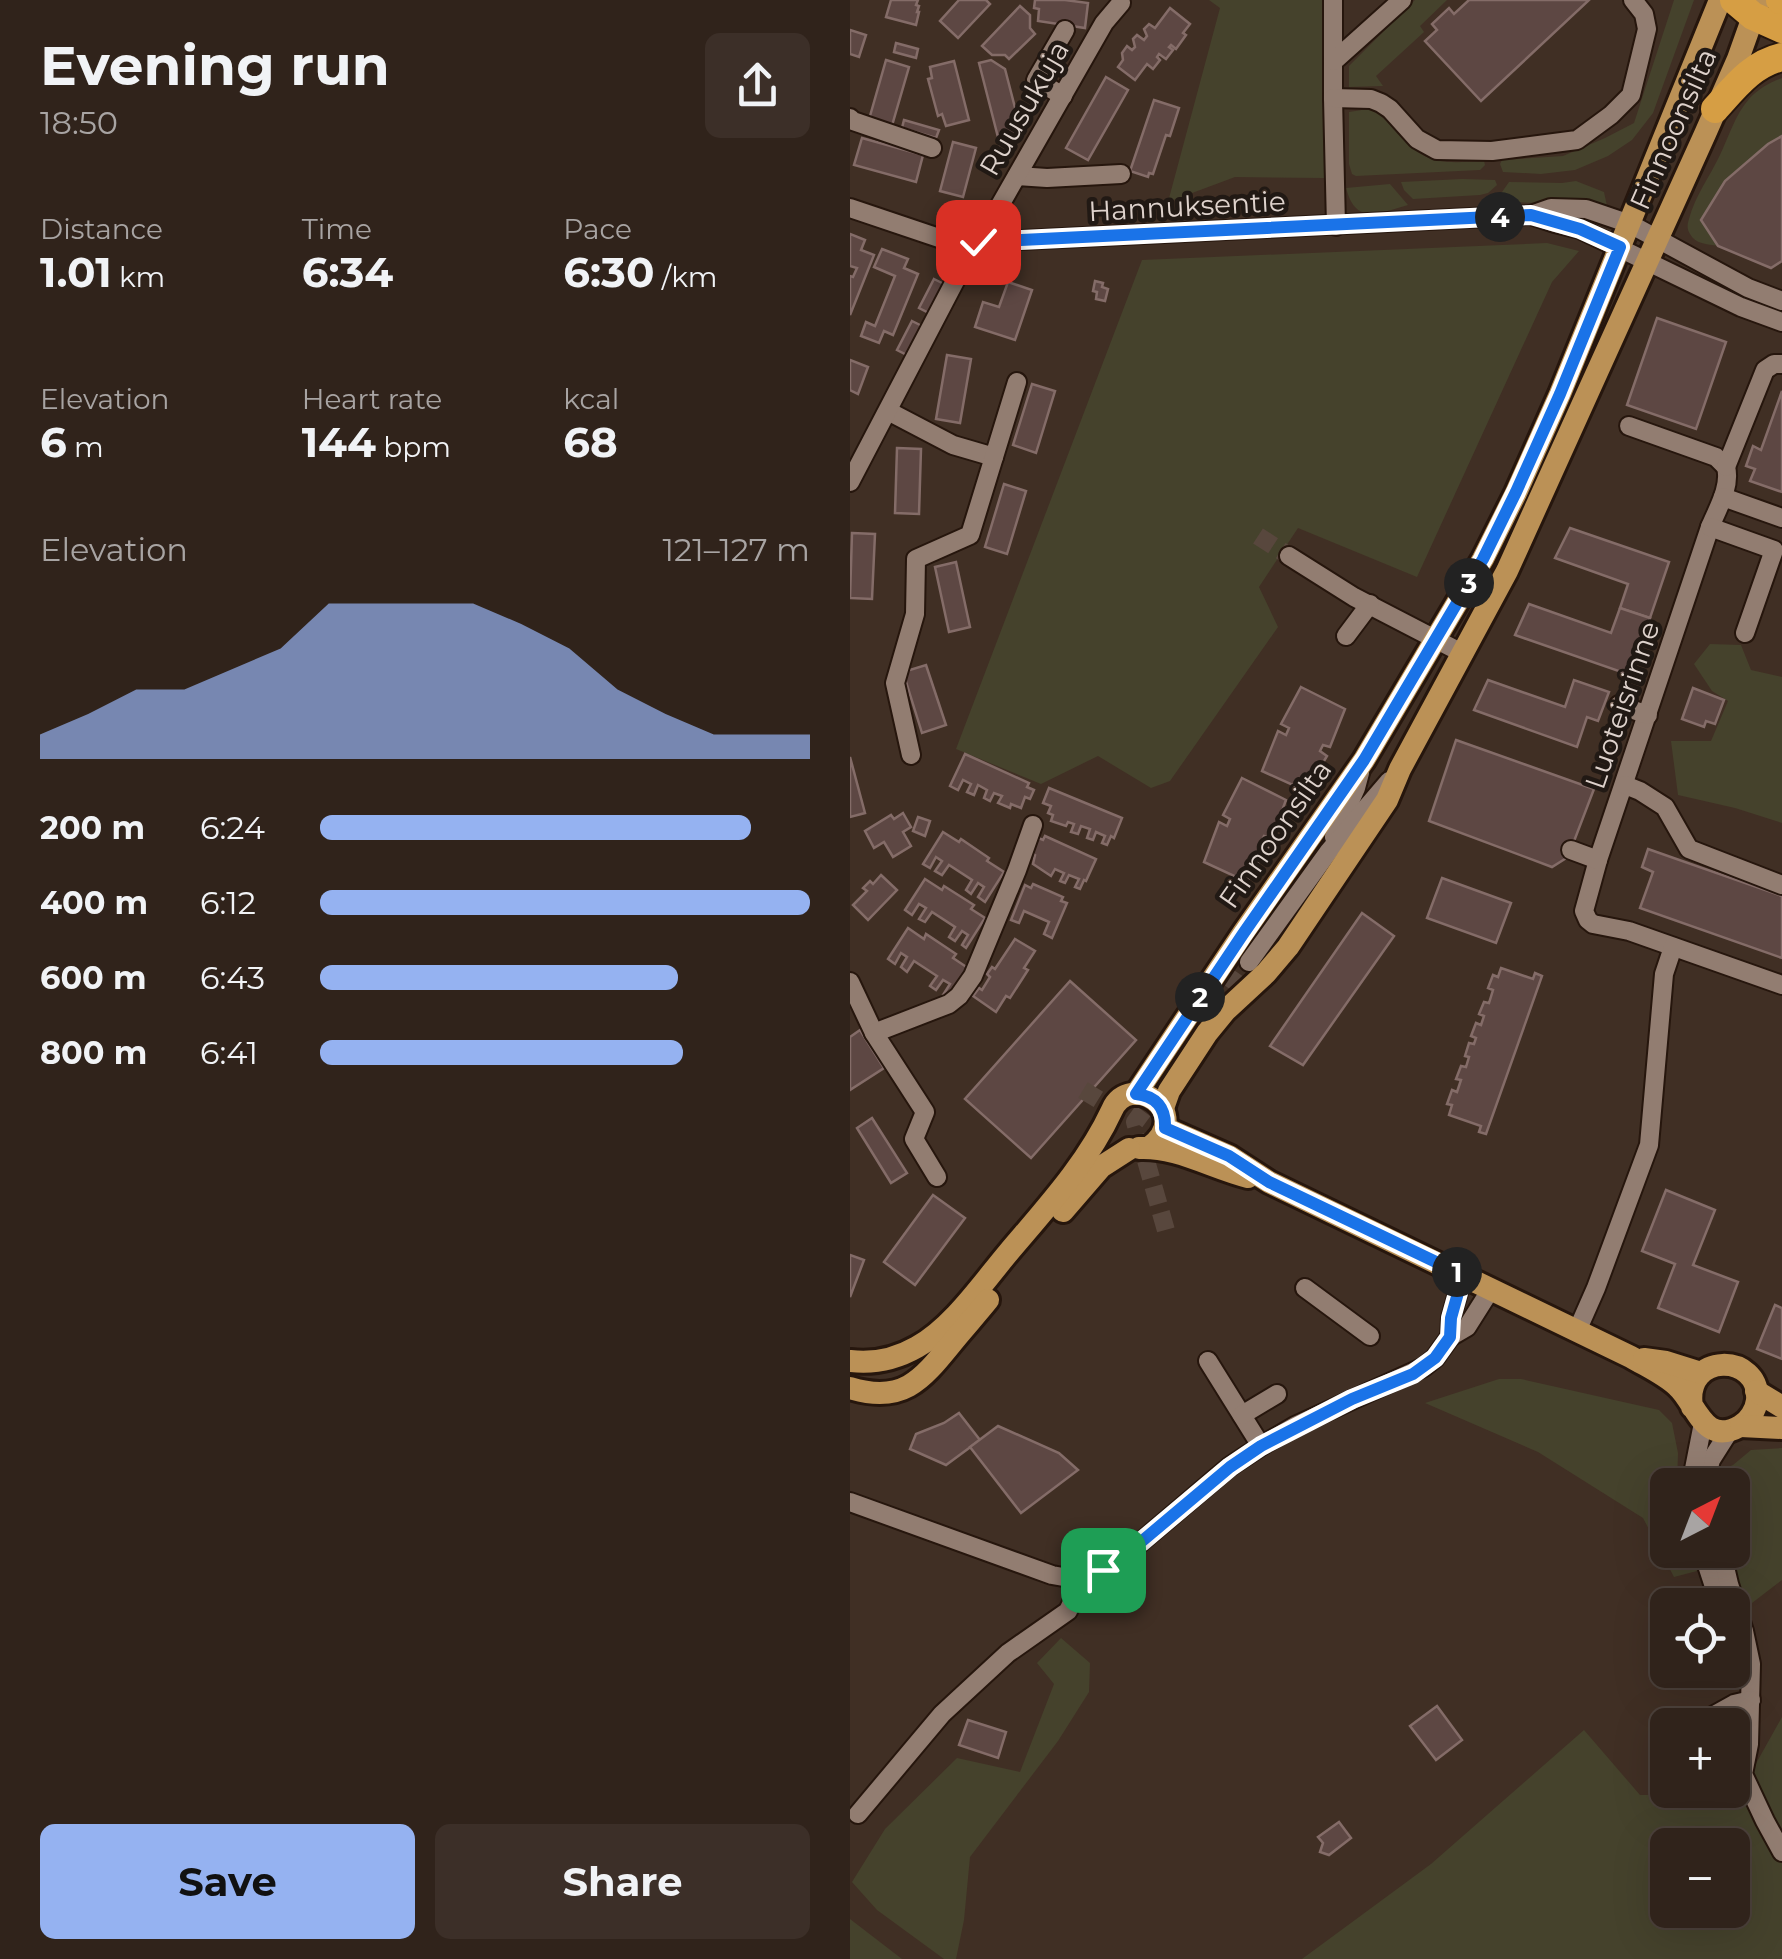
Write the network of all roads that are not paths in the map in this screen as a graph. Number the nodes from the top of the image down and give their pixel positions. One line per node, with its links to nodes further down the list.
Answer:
1 (1334, 0): 10 (street)
2 (1402, 0): 10 (street)
3 (1633, 0): 12 (street)
4 (1720, 0): 20 (main road, Finnoonsilta)
5 (1121, 2): 11 (street, Ruusukuja)
6 (1749, 5): 7 (highway); 13 (main road, Finnoonsilta)
7 (1782, 29)
8 (1065, 30): 11 (street)
9 (1782, 57): 13 (highway)
10 (1334, 61): 12 (street)
11 (1063, 96): 17 (street, Ruusukuja)
12 (1332, 98): 21 (street)
13 (1715, 108): 22 (main road, Finnoonsilta)
14 (850, 118): 15 (street)
15 (932, 148)
16 (1122, 174): 17 (street)
17 (1017, 176): 23 (street, Ruusukuja)
18 (850, 208): 23 (street, Hannuksentie)
19 (1531, 215): 20 (street, Hannuksentie); 21 (street, Hannuksentie); 24 (street, Hannuksentie)
20 (1630, 224): 22 (street, Hannuksentie); 24 (main road, Finnoonsilta)
21 (1336, 226): 23 (street, Hannuksentie)
22 (1657, 240): 25 (main road, Finnoonsilta); 26 (street, Hannuksentie)
23 (978, 242): 30 (street, Ruusukuja)
24 (1620, 247): 25 (street, Hannuksentie); 42 (main road, Finnoonsilta)
25 (1647, 262): 27 (street, Hannuksentie); 43 (main road, Finnoonsilta)
26 (1782, 301)
27 (1782, 322)
28 (1782, 364): 33 (street, Luoteisrinne)
29 (1017, 382): 32 (street)
30 (888, 411): 32 (street); 34 (street, Ruusukuja)
31 (1629, 426): 33 (street)
32 (994, 456): 46 (street)
33 (1726, 466): 35 (street, Luoteisrinne)
34 (850, 482)
35 (1723, 497): 36 (street); 37 (street, Luoteisrinne)
36 (1782, 518)
37 (1710, 527): 40 (street); 45 (street, Luoteisrinne)
38 (1289, 556): 39 (street)
39 (1370, 604): 41 (street); 42 (street)
40 (1745, 633)
41 (1346, 636)
42 (1436, 638): 43 (street); 47 (main road, Finnoonsilta)
43 (1464, 654): 48 (main road, Finnoonsilta)
44 (1619, 706): 45 (street)
45 (1648, 715): 49 (street, Luoteisrinne)
46 (911, 755)
47 (1364, 760): 52 (street); 60 (main road, Finnoonsilta)
48 (1400, 769): 52 (street); 61 (main road, Finnoonsilta)
49 (1625, 785): 53 (street, Luoteisrinne); 54 (street)
50 (1032, 825): 59 (street)
51 (1571, 850): 53 (street)
52 (1328, 851): 56 (street)
53 (1598, 860): 55 (street, Luoteisrinne)
54 (1782, 885)
55 (1673, 947): 58 (street); 69 (street)
56 (1249, 962)
57 (850, 982): 59 (street)
58 (1782, 986)
59 (874, 1032): 64 (street)
60 (1136, 1094): 61 (main road); 62 (main road)
61 (1164, 1118): 63 (main road); 65 (main road)
62 (1110, 1119): 63 (main road); 73 (main road)
63 (1139, 1148): 65 (main road); 77 (main road)
64 (937, 1178)
65 (1269, 1182): 66 (main road)
66 (1463, 1275): 68 (main road); 71 (street)
67 (1305, 1288): 70 (street)
68 (1491, 1289): 69 (main road); 71 (street)
69 (1577, 1331): 72 (main road)
70 (1370, 1336)
71 (1450, 1337): 84 (street)
72 (1631, 1357): 75 (main road); 81 (main road)
73 (850, 1360)
74 (1208, 1361): 80 (street)
75 (1701, 1373): 76 (main road); 81 (main road)
76 (1754, 1385): 79 (main road); 82 (main road)
77 (850, 1388)
78 (1277, 1394): 80 (street)
79 (1782, 1406)
80 (1242, 1415): 84 (street)
81 (1697, 1415): 82 (main road); 85 (street)
82 (1735, 1428): 83 (main road); 86 (street)
83 (1782, 1428)
84 (1261, 1446): 89 (street)
85 (1693, 1468)
86 (1709, 1468)
87 (850, 1502): 89 (street)
88 (1726, 1568): 90 (street)
89 (1084, 1576): 94 (street)
90 (1751, 1700): 91 (street); 92 (street)
91 (1727, 1708)
92 (1750, 1722)
93 (1750, 1796): 95 (street)
94 (858, 1814)
95 (1782, 1852)

